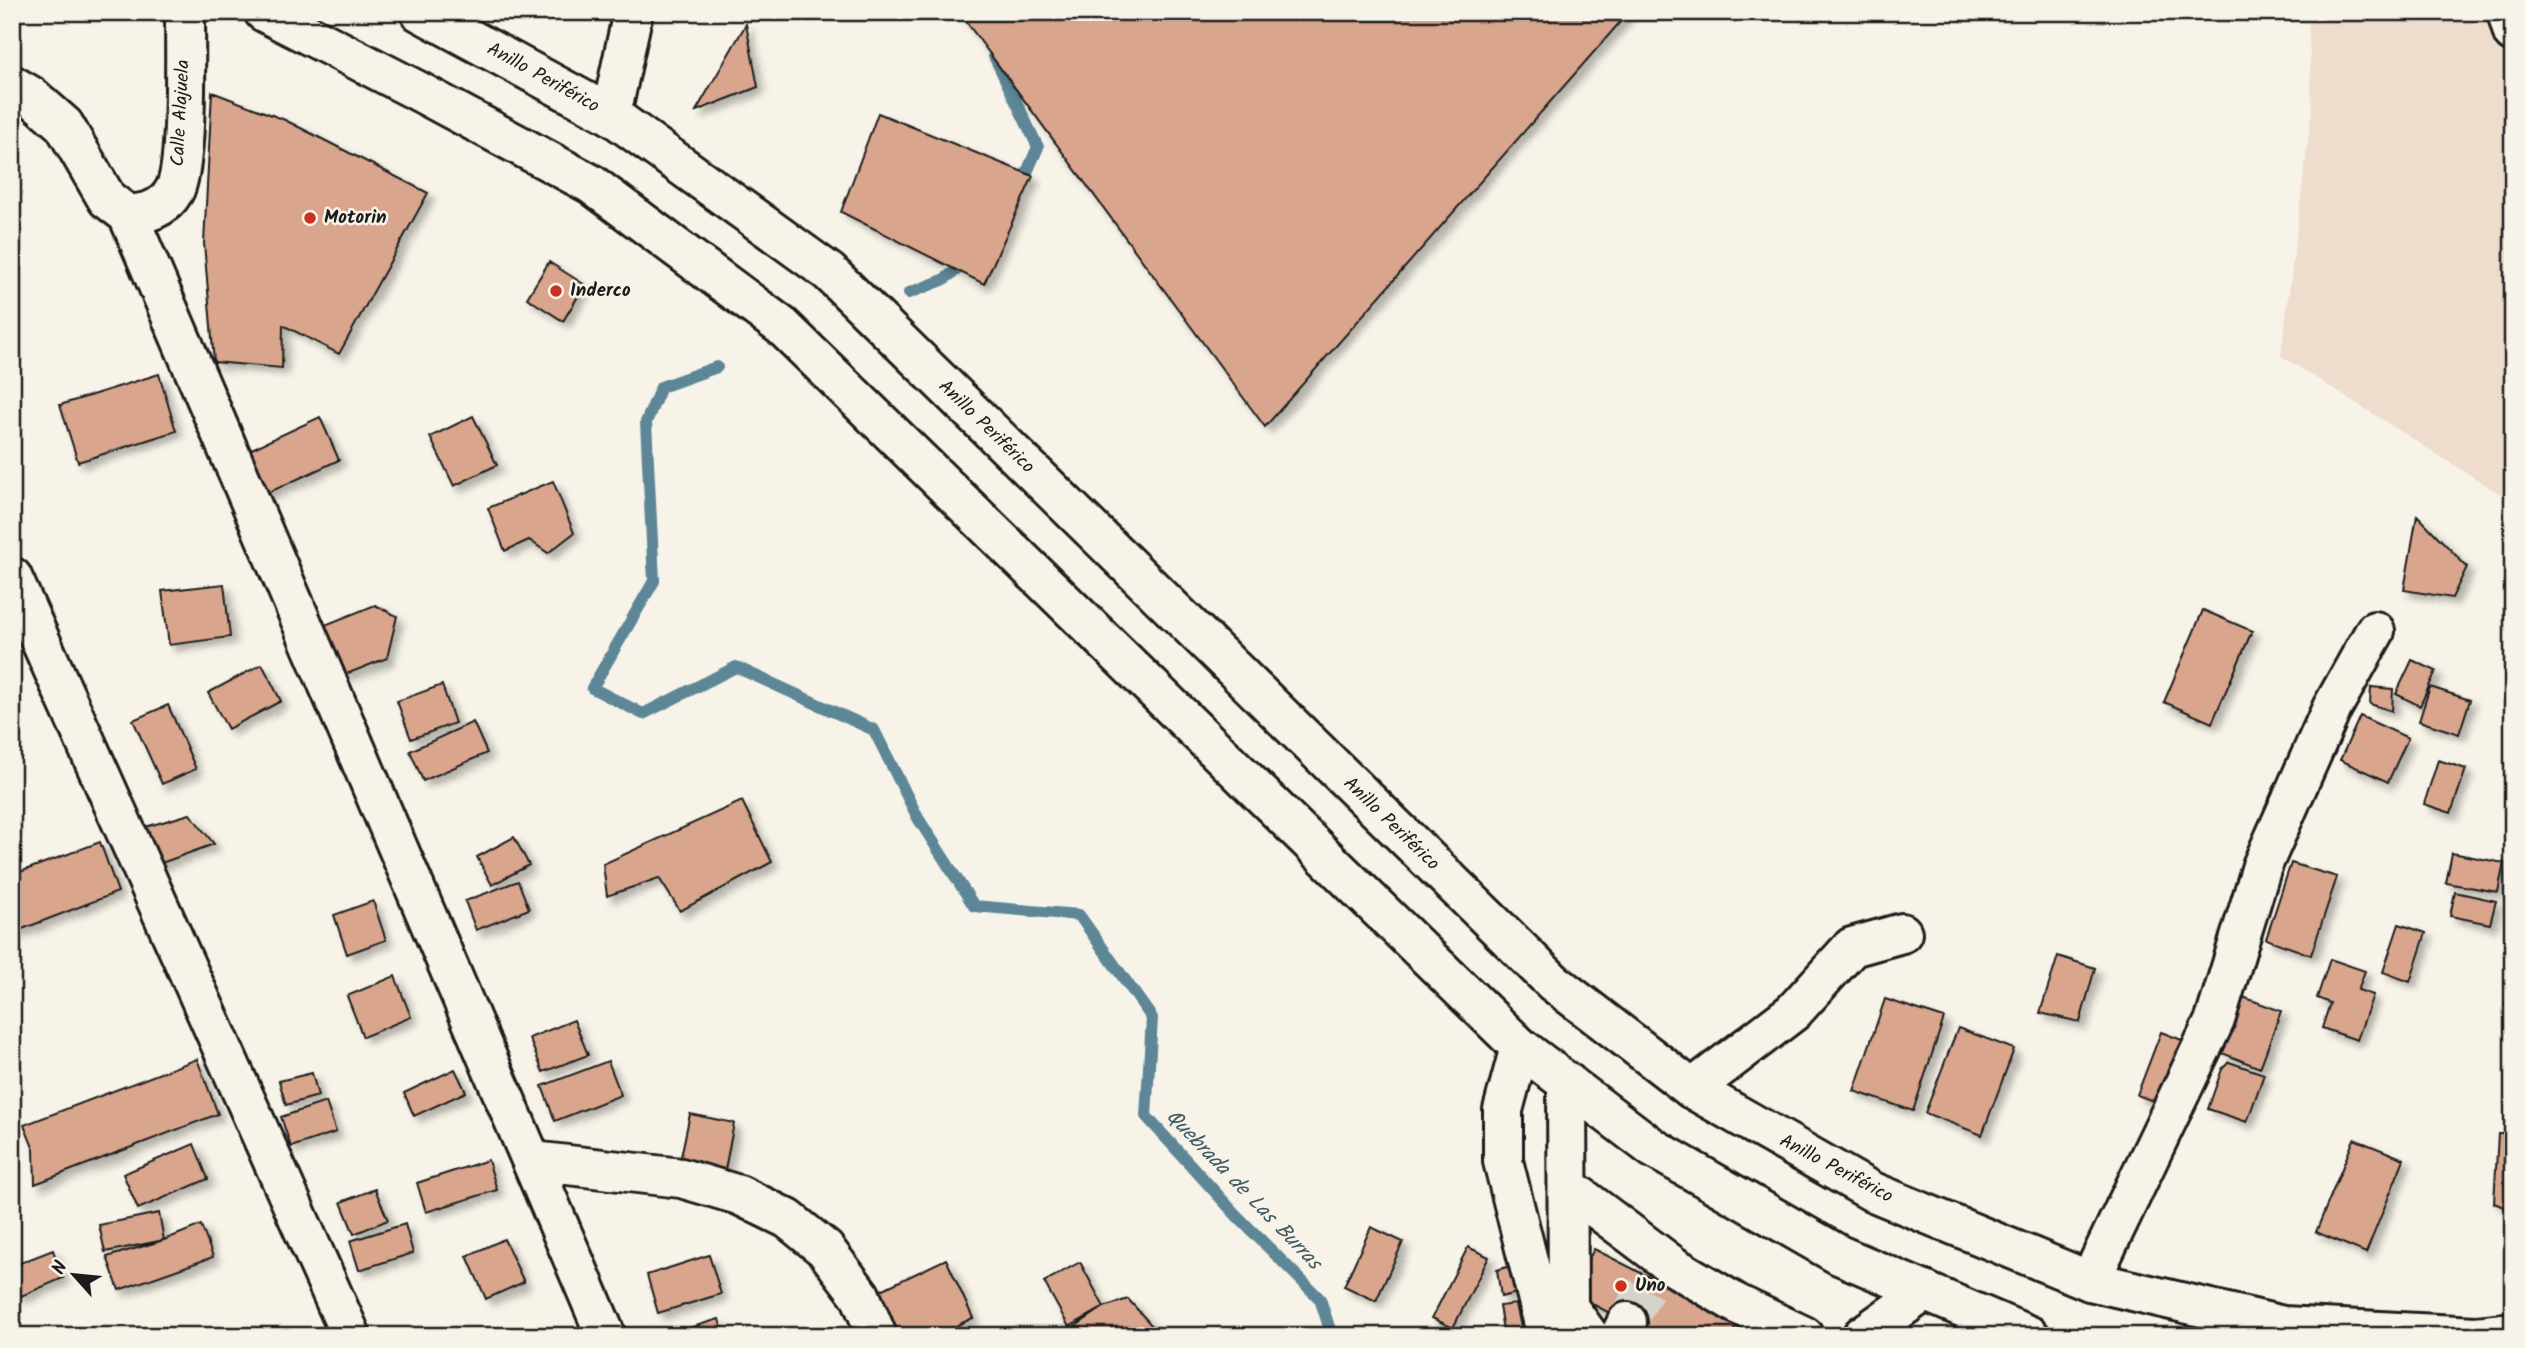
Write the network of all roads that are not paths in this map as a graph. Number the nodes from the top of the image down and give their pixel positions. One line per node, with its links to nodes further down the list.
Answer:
1 (186, 12): 9 (main road, Calle Alajuela)
2 (264, 12): 13 (main road)
3 (420, 12): 8 (main road, Anillo Periférico)
4 (633, 12): 8 (main road)
5 (2507, 12): 6 (main road)
6 (2513, 33)
7 (12, 85): 9 (main road)
8 (611, 115): 15 (main road, Anillo Periférico)
9 (128, 215): 16 (main road)
10 (12, 577): 21 (main road)
11 (2375, 631): 18 (main road)
12 (1902, 933): 15 (main road)
13 (1520, 1047): 14 (main road); 24 (main road)
14 (1567, 1082): 17 (main road); 19 (main road)
15 (1692, 1089): 18 (main road, Anillo Periférico)
16 (533, 1161): 22 (main road); 23 (main road)
17 (1568, 1187): 25 (main road); 26 (main road)
18 (2090, 1282): 20 (main road, Anillo Periférico)
19 (1925, 1291): 27 (main road); 28 (main road)
20 (2513, 1332)
21 (351, 1336)
22 (606, 1336)
23 (877, 1336)
24 (1547, 1336)
25 (1589, 1336)
26 (1804, 1336)
27 (1862, 1336)
28 (2030, 1336)

